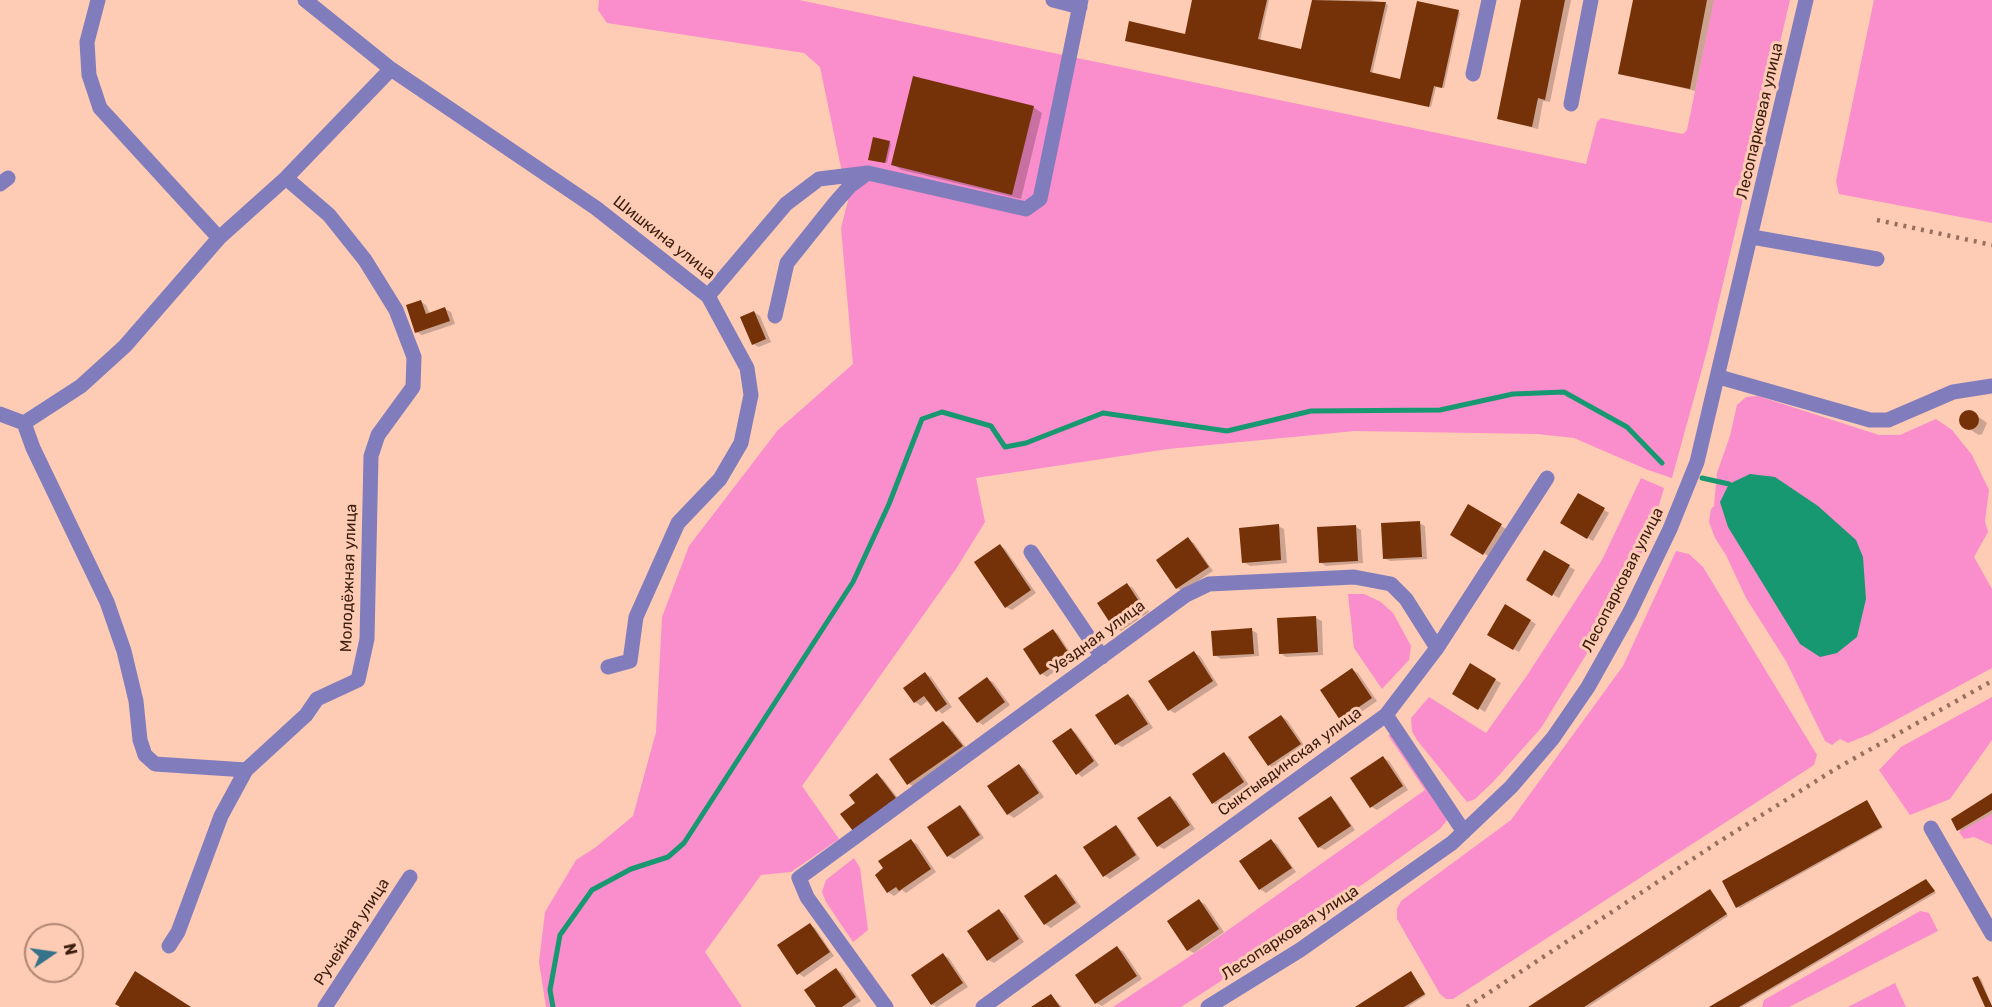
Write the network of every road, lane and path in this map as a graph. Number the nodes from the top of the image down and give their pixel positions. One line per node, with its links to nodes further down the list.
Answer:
1 (98, 0): 14 (street)
2 (305, 0): 8 (street, Шишкина улица)
3 (1053, 0): 7 (street)
4 (1489, 0): 9 (street)
5 (1591, 0): 10 (street)
6 (1806, 0): 13 (street, Лесопарковая улица)
7 (1081, 3): 11 (street)
8 (391, 69): 12 (street); 16 (street, Шишкина улица)
9 (1473, 74)
10 (1571, 104)
11 (868, 174): 16 (street); 17 (street)
12 (286, 178): 14 (street); 28 (street, Молодёжная улица)
13 (1752, 237): 15 (street); 18 (street, Лесопарковая улица)
14 (219, 238): 21 (street)
15 (1877, 259)
16 (708, 296): 26 (street, Шишкина улица)
17 (775, 316)
18 (1719, 376): 19 (street); 30 (street, Лесопарковая улица)
19 (1992, 386)
20 (0, 414): 21 (street)
21 (24, 423): 28 (street)
22 (1547, 478): 24 (street, Сыктывдинская улица)
23 (1031, 552): 25 (street)
24 (1437, 648): 25 (street, Уездная улица); 27 (street, Сыктывдинская улица)
25 (1102, 657): 36 (street, Уездная улица)
26 (608, 667)
27 (1386, 715): 30 (street); 37 (street, Сыктывдинская улица)
28 (246, 770): 34 (street)
29 (1931, 828): 32 (street)
30 (1464, 832): 38 (street, Лесопарковая улица)
31 (410, 877): 35 (street, Ручейная улица)
32 (1986, 910): 33 (street)
33 (1992, 934)
34 (169, 946)
35 (325, 1007)
36 (886, 1007)
37 (983, 1007)
38 (1208, 1007)

